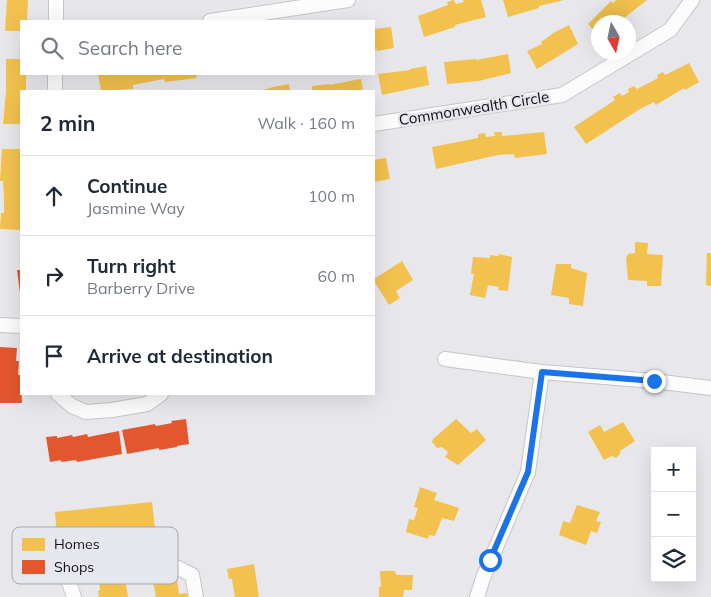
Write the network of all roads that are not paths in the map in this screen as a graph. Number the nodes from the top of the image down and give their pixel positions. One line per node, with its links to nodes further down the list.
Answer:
1 (56, 0): 4 (street)
2 (348, 0): 5 (street)
3 (692, 0): 8 (street, Commonwealth Circle)
4 (56, 20)
5 (217, 20)
6 (55, 75): 7 (street)
7 (55, 90)
8 (375, 124)
9 (0, 325): 10 (street)
10 (20, 326)
11 (445, 360): 12 (street)
12 (542, 372): 13 (street); 20 (street)
13 (711, 388)
14 (59, 395): 15 (street)
15 (160, 395)
16 (178, 568): 19 (street)
17 (69, 584): 18 (street)
18 (74, 597)
19 (196, 597)
20 (477, 597)

